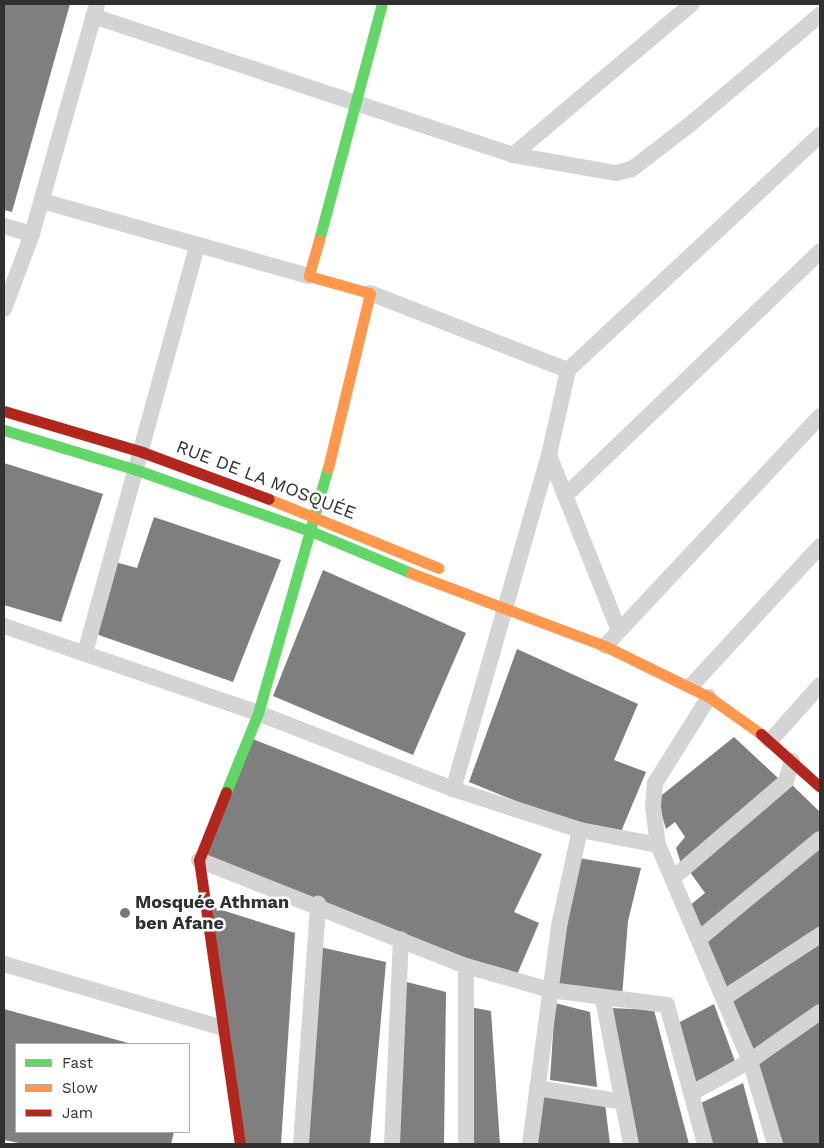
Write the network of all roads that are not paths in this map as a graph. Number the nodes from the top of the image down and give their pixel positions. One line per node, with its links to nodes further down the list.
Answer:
1 (382, 4): 5 (main road)
2 (692, 4): 7 (street)
3 (95, 10): 5 (street); 8 (street)
4 (820, 15): 7 (street)
5 (355, 102): 7 (street); 13 (main road)
6 (820, 135): 16 (street)
7 (513, 155)
8 (42, 201): 10 (street); 11 (street)
9 (4, 226): 10 (street)
10 (32, 234): 15 (street)
11 (197, 245): 13 (street); 20 (street)
12 (820, 251): 23 (street)
13 (309, 276): 14 (main road)
14 (370, 293): 16 (street); 24 (main road)
15 (4, 309)
16 (568, 370): 21 (street)
17 (4, 411): 20 (main road, RUE DE LA MOSQUÉE)
18 (820, 416): 29 (street)
19 (4, 430): 22 (main road)
20 (142, 452): 22 (street); 24 (main road, RUE DE LA MOSQUÉE)
21 (549, 455): 23 (street); 27 (street)
22 (137, 470): 25 (main road); 31 (street)
23 (566, 495): 29 (street)
24 (316, 516): 25 (main road); 27 (main road, RUE DE LA MOSQUÉE)
25 (314, 532): 27 (main road); 35 (main road)
26 (820, 546): 33 (street)
27 (505, 608): 30 (main road); 39 (street)
28 (4, 626): 31 (street)
29 (619, 631): 30 (street)
30 (605, 646): 33 (main road)
31 (85, 652): 35 (street)
32 (820, 685): 36 (street)
33 (691, 686): 34 (main road)
34 (709, 697): 36 (main road); 42 (street)
35 (258, 713): 39 (street); 43 (main road)
36 (770, 741): 37 (main road)
37 (792, 761): 38 (main road); 44 (street)
38 (820, 787)
39 (453, 789): 40 (street)
40 (580, 830): 42 (street); 51 (street)
41 (820, 840): 48 (street)
42 (658, 845): 44 (street)
43 (199, 860): 45 (street); 55 (main road)
44 (673, 878): 48 (street)
45 (318, 904): 47 (street); 61 (street)
46 (820, 935): 52 (street)
47 (401, 939): 50 (street); 62 (street)
48 (699, 939): 52 (street)
49 (4, 964): 55 (street)
50 (466, 966): 51 (street); 63 (street)
51 (550, 990): 53 (street); 57 (street)
52 (724, 998): 56 (street)
53 (604, 999): 58 (street); 59 (street)
54 (820, 1012): 56 (street)
55 (220, 1027): 60 (main road)
56 (750, 1061): 58 (street); 67 (street)
57 (537, 1088): 59 (street); 64 (street)
58 (692, 1093): 66 (street)
59 (623, 1102): 65 (street)
60 (240, 1144)
61 (301, 1144)
62 (392, 1144)
63 (466, 1144)
64 (530, 1144)
65 (631, 1144)
66 (705, 1144)
67 (775, 1144)

